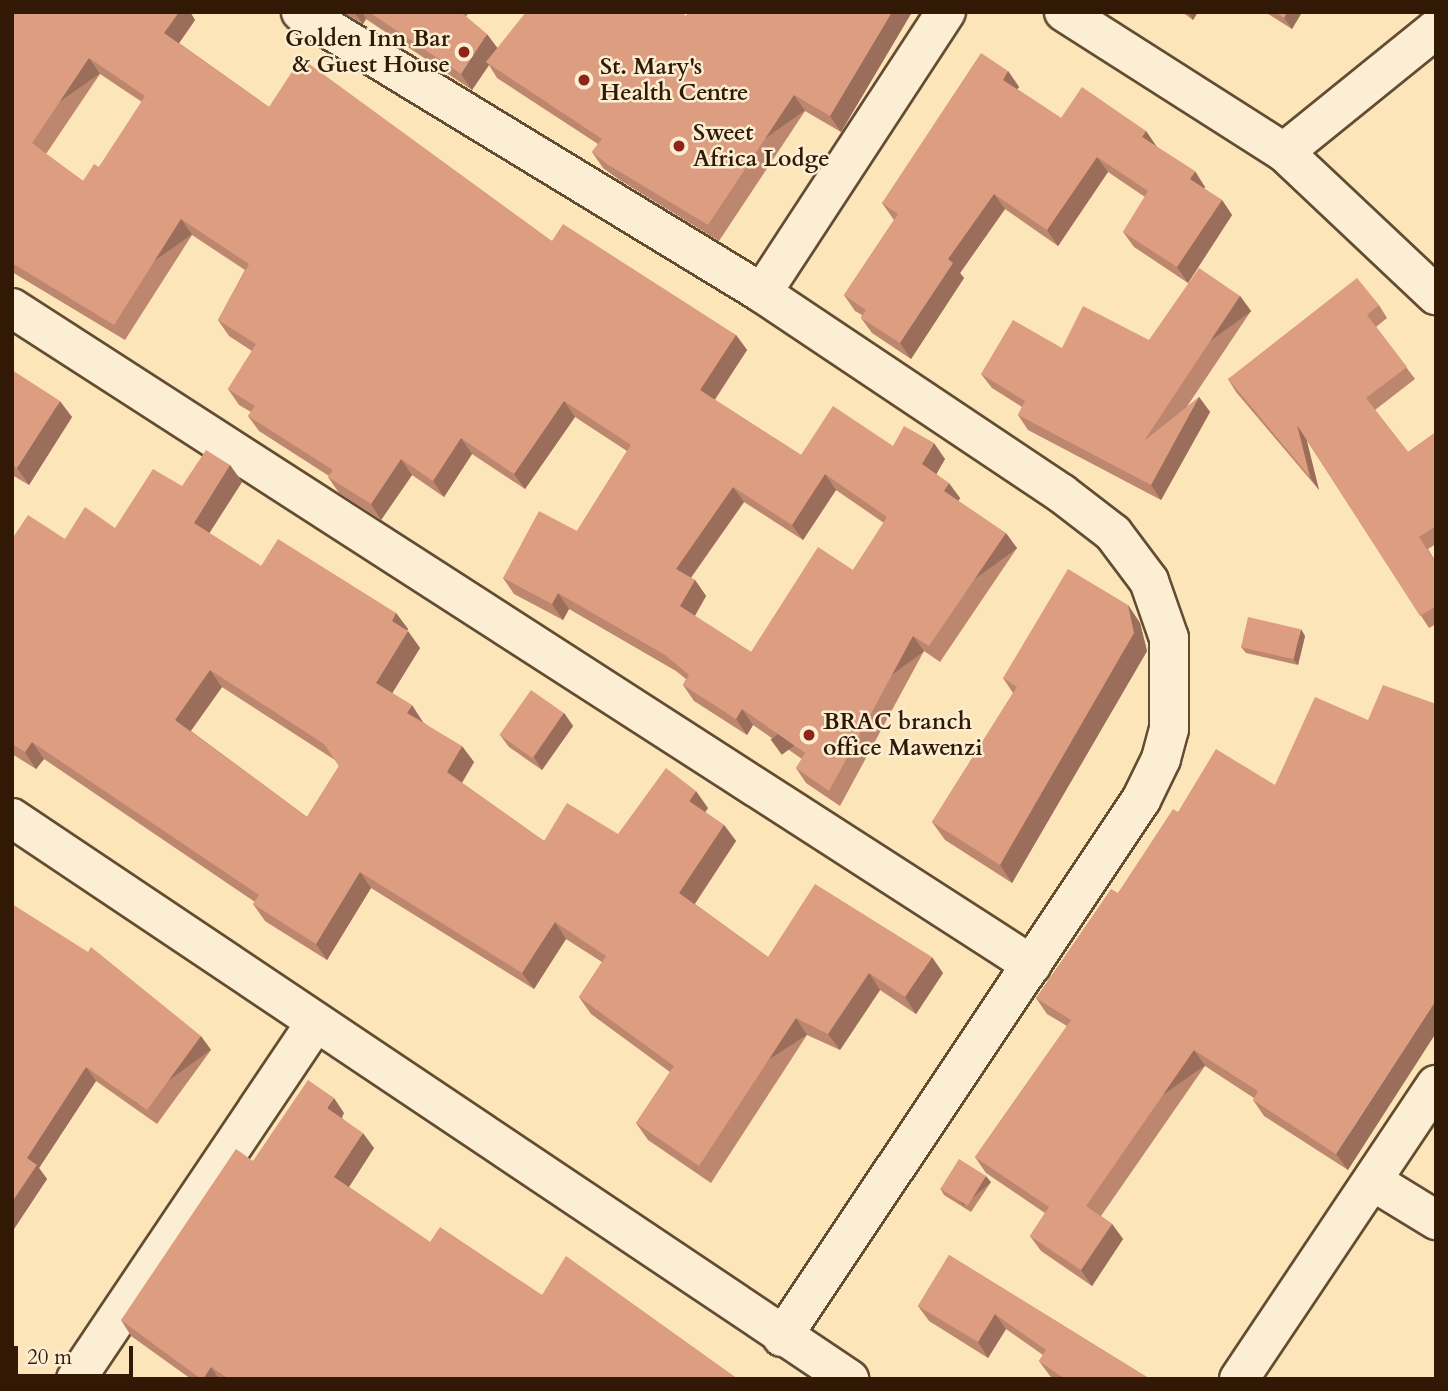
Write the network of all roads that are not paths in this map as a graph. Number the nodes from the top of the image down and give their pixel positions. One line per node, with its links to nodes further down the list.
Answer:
1 (301, 12): 6 (street)
2 (946, 12): 6 (street)
3 (1064, 12): 5 (street)
4 (1436, 29): 5 (street)
5 (1284, 152): 7 (street)
6 (762, 293): 10 (street)
7 (1436, 295)
8 (12, 308): 10 (street)
9 (12, 818): 11 (street)
10 (1032, 965): 15 (street)
11 (314, 1025): 15 (street); 16 (street)
12 (1436, 1085): 13 (street)
13 (1374, 1182): 14 (street); 18 (street)
14 (1436, 1220)
15 (782, 1337): 17 (street)
16 (76, 1379)
17 (849, 1379)
18 (1239, 1379)

